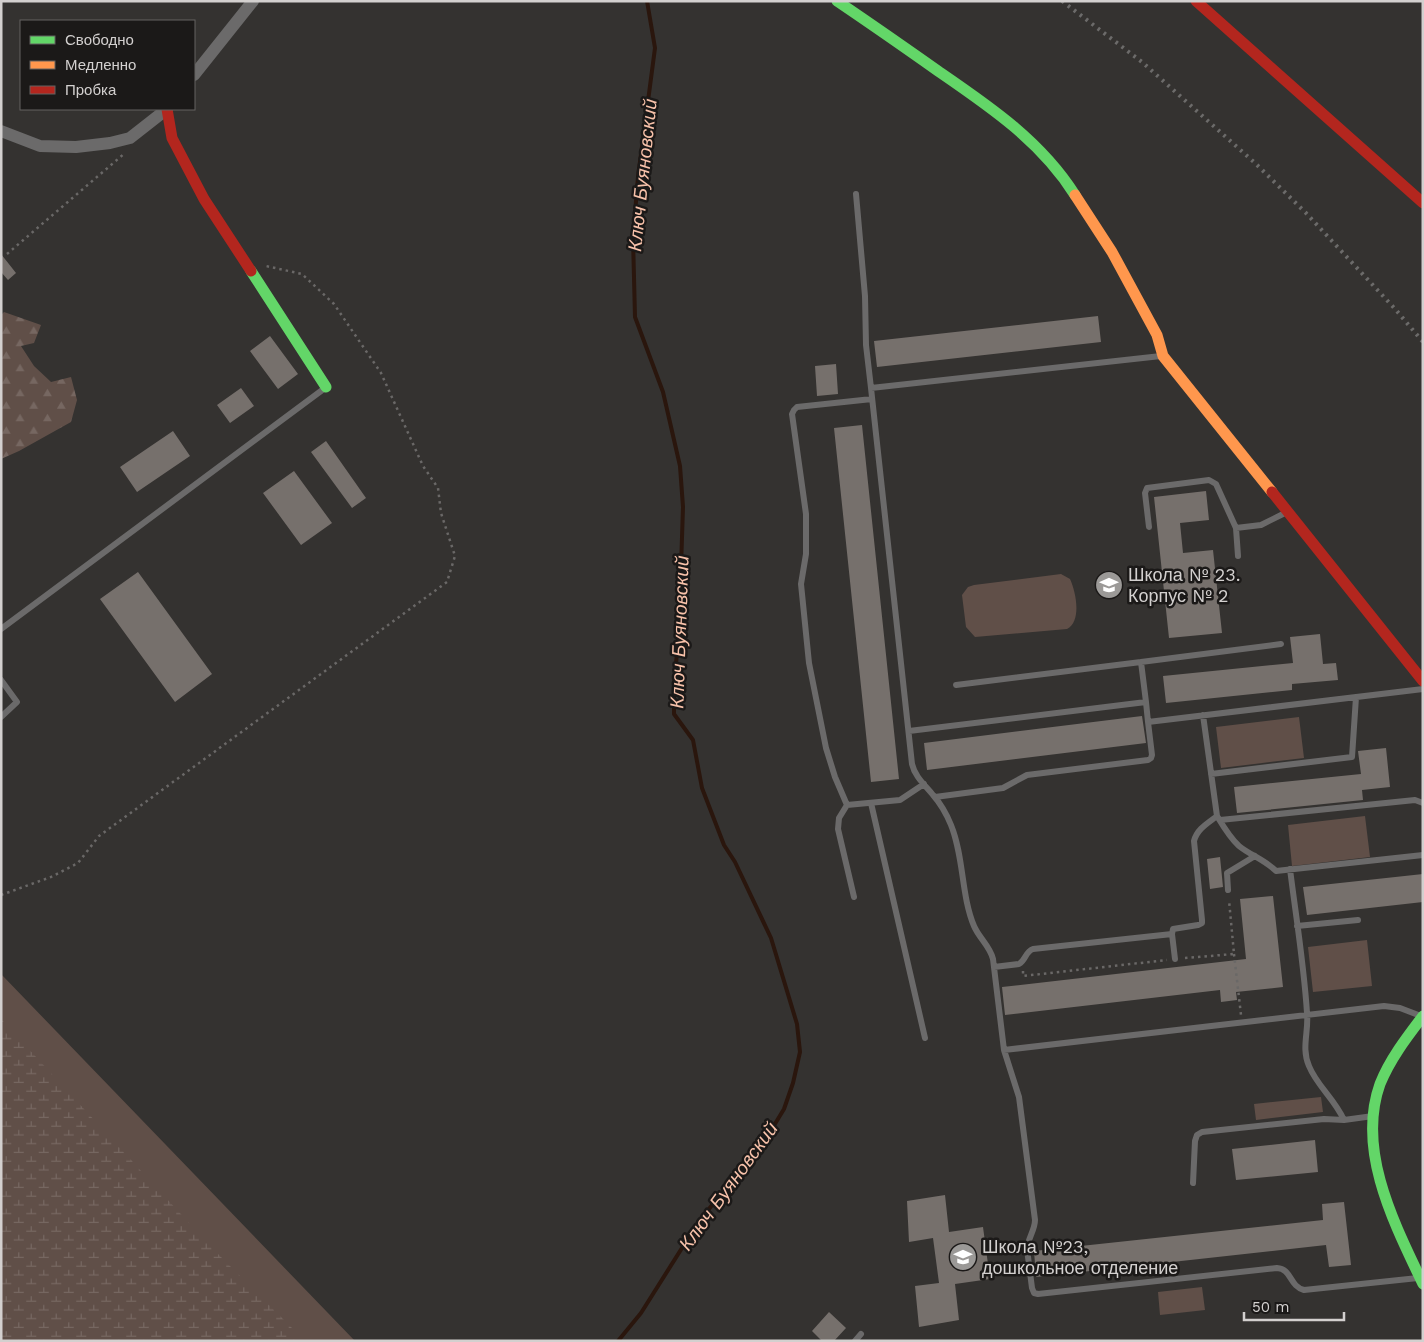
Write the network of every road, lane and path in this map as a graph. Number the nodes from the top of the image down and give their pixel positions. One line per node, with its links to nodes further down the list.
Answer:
1 (253, 1): 4 (street)
2 (837, 1): 13 (street)
3 (1196, 1): 10 (street)
4 (195, 74)
5 (166, 110): 7 (street)
6 (167, 110): 12 (street)
7 (1, 131)
8 (127, 150): 11 (path)
9 (856, 194): 15 (lane)
10 (1423, 203)
11 (7, 254)
12 (245, 262): 14 (street); 45 (path)
13 (1163, 356): 15 (lane); 17 (street)
14 (326, 388): 21 (lane)
15 (871, 388): 16 (lane)
16 (872, 399): 33 (lane); 39 (lane)
17 (1288, 511): 19 (lane); 25 (street)
18 (1149, 527): 19 (lane)
19 (1236, 528): 20 (lane)
20 (1238, 556)
21 (1, 630)
22 (1281, 644): 23 (lane)
23 (1141, 662): 26 (lane); 29 (lane)
24 (1, 680): 31 (lane)
25 (1423, 681)
26 (956, 685)
27 (1423, 689): 28 (lane)
28 (1356, 697): 30 (lane); 34 (lane)
29 (1146, 702): 32 (lane); 33 (lane)
30 (1203, 715): 32 (lane); 34 (lane)
31 (1, 717)
32 (1148, 722): 36 (lane)
33 (908, 731): 35 (lane)
34 (1211, 774): 40 (lane)
35 (924, 784): 36 (lane); 37 (lane)
36 (935, 797): 53 (lane)
37 (872, 803): 39 (lane); 57 (lane)
38 (1423, 803): 40 (lane)
39 (848, 805): 46 (lane)
40 (1219, 818): 42 (lane); 49 (lane)
41 (1423, 855): 43 (lane)
42 (1255, 856): 43 (lane); 44 (lane)
43 (1290, 869): 48 (lane)
44 (1228, 890): 50 (path)
45 (1, 894)
46 (854, 897)
47 (1358, 920): 48 (lane)
48 (1297, 926): 54 (lane)
49 (1172, 934): 51 (lane); 52 (lane)
50 (1234, 954): 51 (path); 56 (path)
51 (1175, 959): 52 (path)
52 (1022, 962): 53 (lane)
53 (994, 967): 58 (lane)
54 (1308, 1015): 55 (lane); 56 (lane); 60 (lane)
55 (1423, 1016): 59 (street)
56 (1242, 1023): 58 (lane)
57 (925, 1038)
58 (1004, 1050): 62 (lane)
59 (1375, 1116): 60 (lane); 62 (street)
60 (1344, 1120): 61 (lane)
61 (1193, 1183)
62 (1421, 1281)
63 (861, 1334): 64 (lane)
64 (855, 1341)

